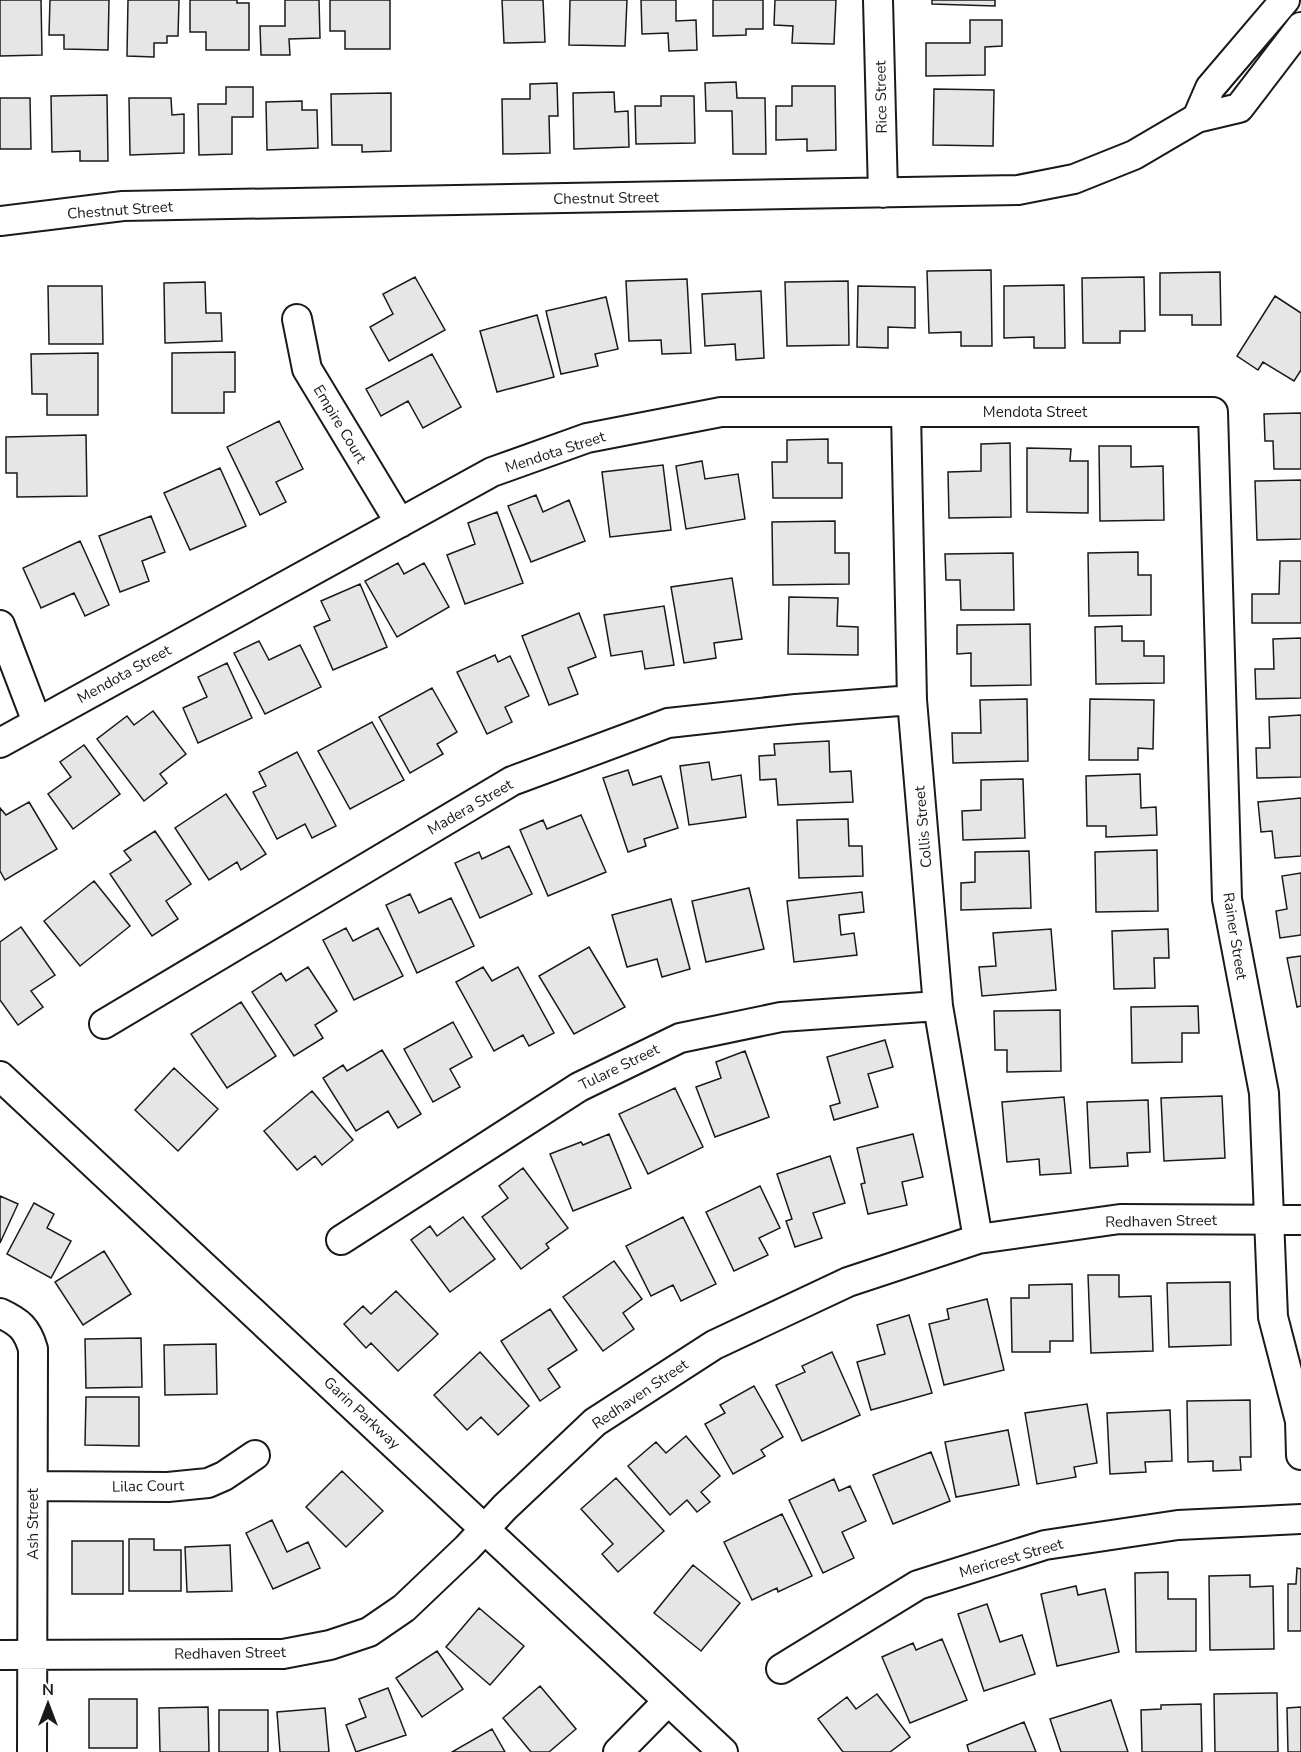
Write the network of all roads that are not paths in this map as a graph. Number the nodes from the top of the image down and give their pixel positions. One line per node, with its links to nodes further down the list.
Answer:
1 (878, 0): 5 (street, Rice Street)
2 (1285, 0): 4 (street)
3 (1301, 27): 4 (street, Chestnut Street)
4 (1197, 118): 5 (street, Chestnut Street)
5 (883, 194): 6 (street, Chestnut Street)
6 (0, 221)
7 (297, 319): 10 (street, Empire Court)
8 (906, 412): 9 (street, Mendota Street); 10 (street, Mendota Street); 12 (street, Collis Street)
9 (1213, 412): 18 (street, Rainer Street)
10 (400, 523): 13 (street, Mendota Street)
11 (0, 625): 13 (street)
12 (912, 700): 15 (street, Collis Street); 16 (street, Madera Street)
13 (37, 722): 14 (street, Mendota Street)
14 (0, 743)
15 (938, 1006): 20 (street, Collis Street); 21 (street, Tulare Street)
16 (104, 1024)
17 (0, 1076): 27 (street, Garin Parkway)
18 (1268, 1220): 19 (street, Redhaven Street); 20 (street, Redhaven Street); 24 (street, Rainer Street)
19 (1301, 1220)
20 (978, 1239): 27 (street, Redhaven Street)
21 (341, 1240)
22 (0, 1313): 25 (street, Ash Street)
23 (255, 1455): 25 (street, Lilac Court)
24 (1301, 1455)
25 (33, 1486): 29 (street, Ash Street)
26 (1301, 1519): 30 (street, Mericrest Street)
27 (486, 1528): 29 (street, Redhaven Street); 31 (street, Garin Parkway)
28 (0, 1655): 29 (street, Redhaven Street)
29 (32, 1655): 32 (street, Ash Street)
30 (781, 1669)
31 (668, 1701): 33 (street); 34 (street, Garin Parkway)
32 (32, 1752)
33 (618, 1752)
34 (723, 1752)

